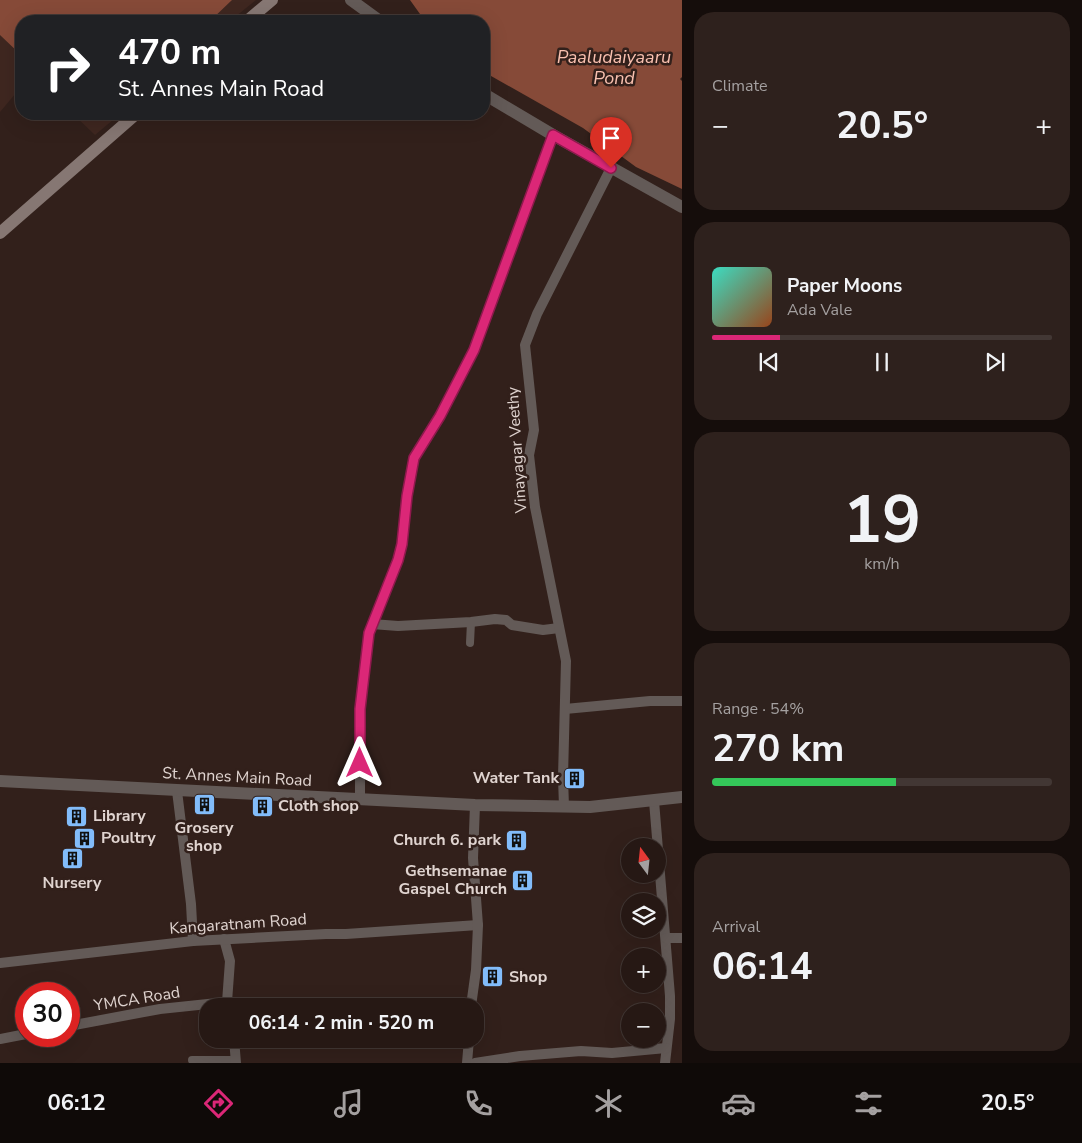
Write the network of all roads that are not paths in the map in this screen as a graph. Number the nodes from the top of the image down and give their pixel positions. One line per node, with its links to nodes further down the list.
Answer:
1 (272, 0): 3 (main road)
2 (351, 0): 4 (street)
3 (254, 15)
4 (372, 15)
5 (490, 98): 7 (street)
6 (129, 120): 10 (main road)
7 (553, 135): 8 (street); 12 (street)
8 (611, 168): 9 (street); 13 (street, Vinayagar Veethy)
9 (682, 207)
10 (0, 233)
11 (471, 622): 12 (street); 13 (street); 14 (street)
12 (372, 624): 20 (street)
13 (559, 628): 16 (street, Vinayagar Veethy)
14 (470, 643)
15 (682, 701): 16 (street)
16 (565, 709): 23 (street, Vinayagar Veethy)
17 (0, 782): 18 (street, St. Annes Main Road)
18 (177, 791): 20 (street, St. Annes Main Road); 29 (street)
19 (682, 797): 21 (street, St. Annes Main Road)
20 (360, 799): 22 (street, St. Annes Main Road)
21 (654, 801): 23 (street, St. Annes Main Road); 24 (street)
22 (475, 805): 23 (street, St. Annes Main Road); 25 (street)
23 (564, 807)
24 (662, 893)
25 (478, 925): 28 (street, Kangaratnam Road); 32 (street)
26 (666, 938): 27 (street); 39 (street)
27 (682, 938)
28 (224, 939): 29 (street, Kangaratnam Road); 31 (street)
29 (193, 940): 30 (street, Kangaratnam Road)
30 (0, 963)
31 (229, 998)
32 (472, 998)
33 (199, 1006): 34 (street, YMCA Road)
34 (80, 1024)
35 (15, 1036): 36 (street)
36 (0, 1039)
37 (235, 1048): 41 (street)
38 (468, 1048): 42 (street)
39 (666, 1048): 43 (street); 44 (street)
40 (192, 1060): 41 (street)
41 (236, 1062)
42 (467, 1063)
43 (475, 1063)
44 (665, 1063)

